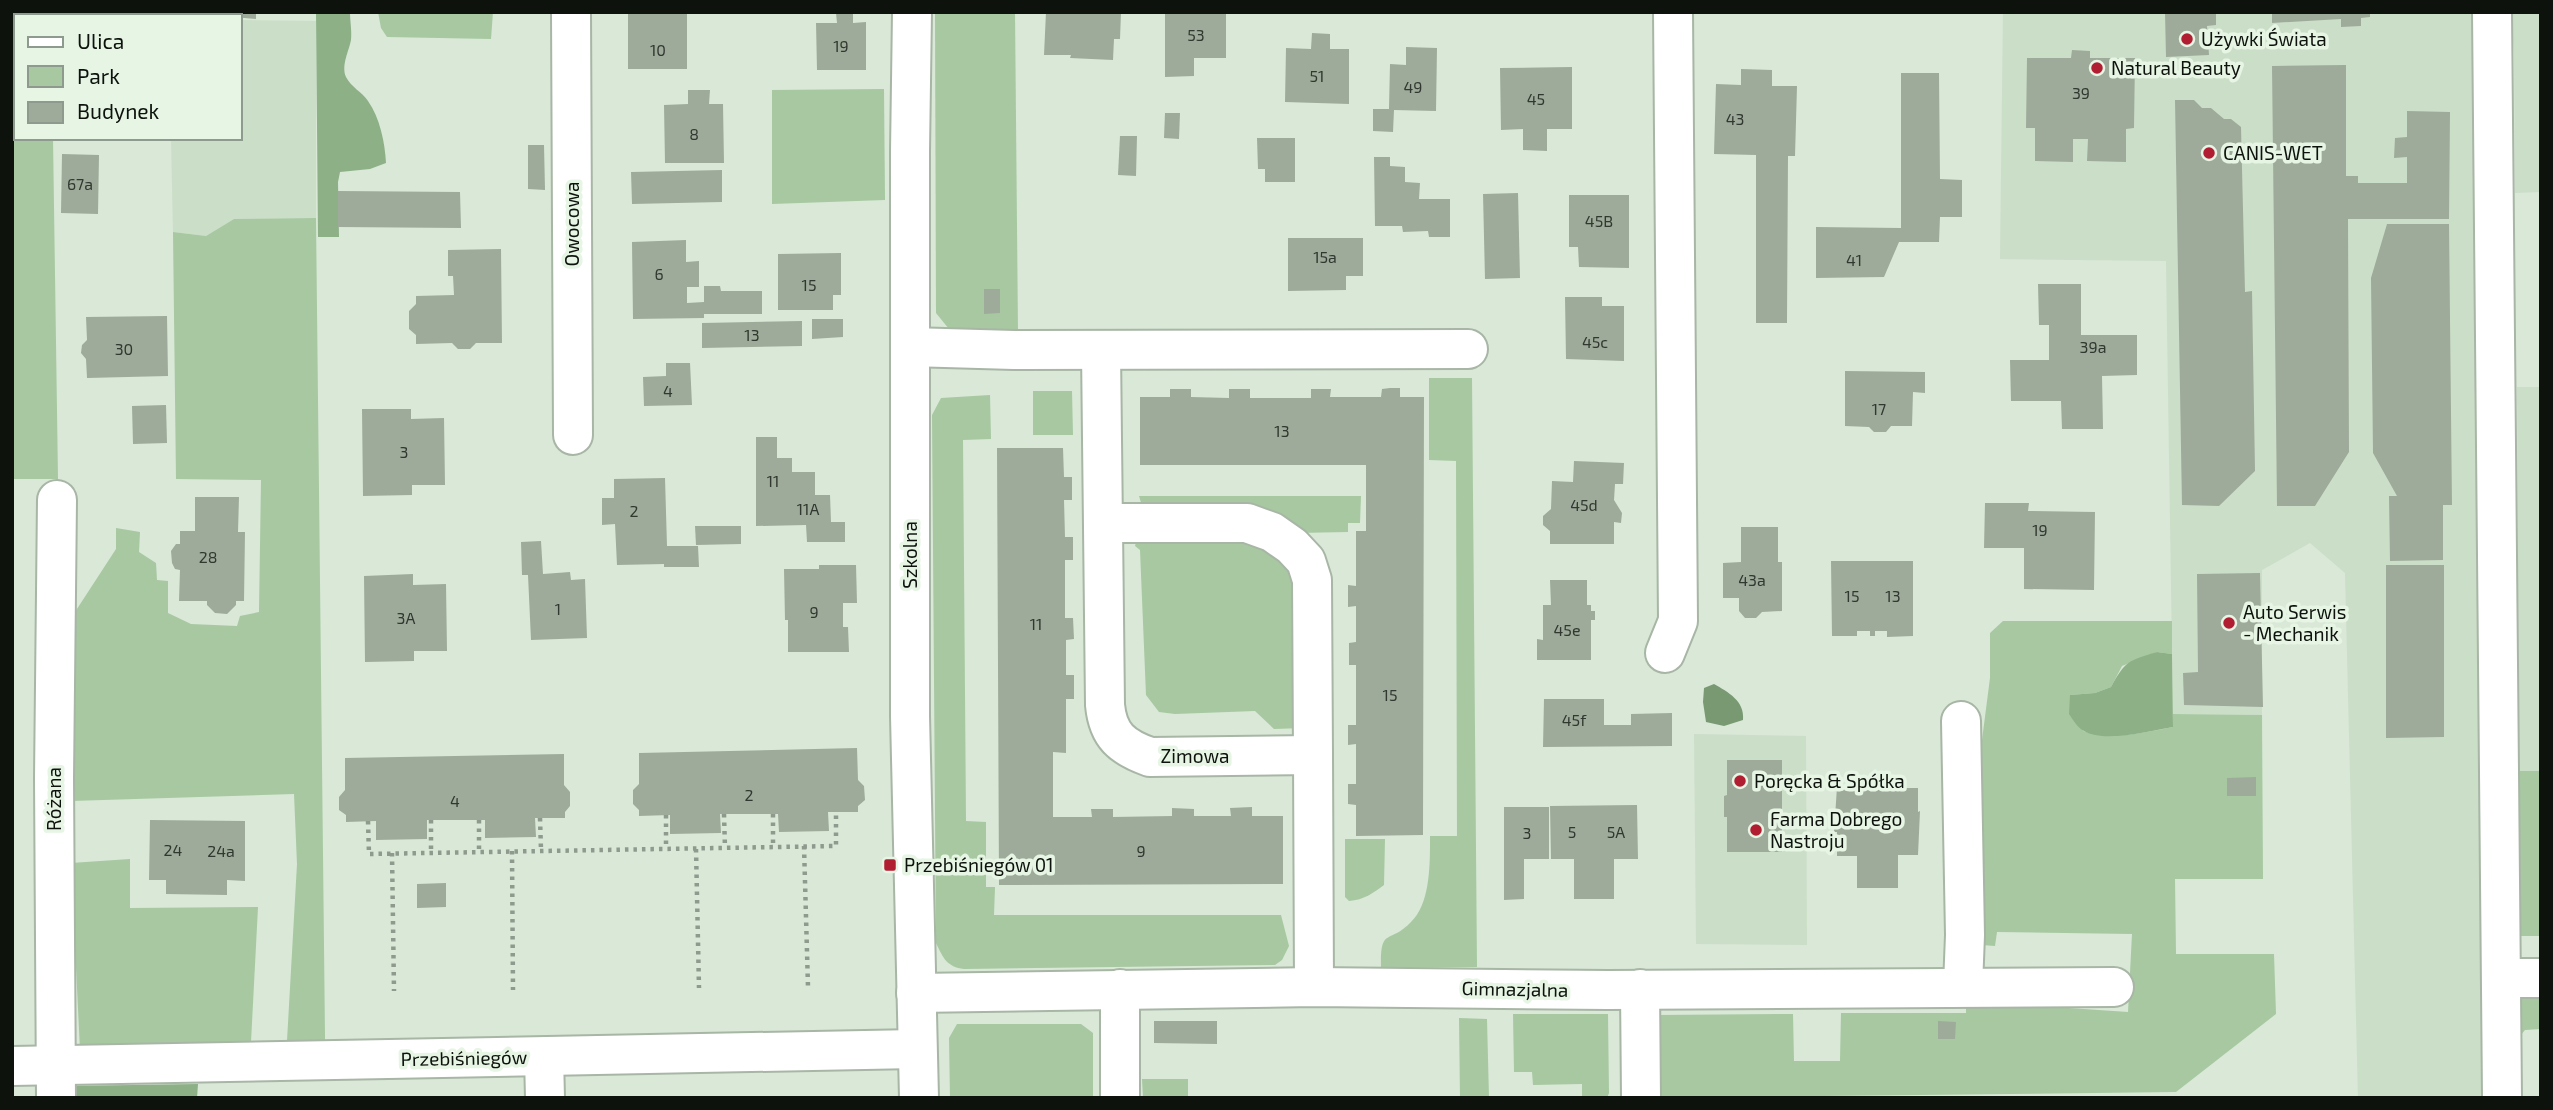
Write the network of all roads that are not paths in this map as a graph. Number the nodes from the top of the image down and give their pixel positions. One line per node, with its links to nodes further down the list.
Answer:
1 (571, 12): 8 (street, Owocowa)
2 (912, 12): 5 (street, Szkolna)
3 (1673, 12): 11 (street)
4 (2491, 12): 14 (street)
5 (910, 347): 7 (street); 21 (street, Szkolna)
6 (1468, 349): 7 (street)
7 (1101, 350): 10 (street, Zimowa)
8 (573, 435)
9 (57, 500): 25 (street, Różana)
10 (1102, 523): 13 (street); 13 (street, Zimowa)
11 (1665, 653)
12 (1961, 721): 16 (street)
13 (1313, 755): 17 (street)
14 (2501, 978): 15 (street); 30 (street)
15 (2541, 978)
16 (1963, 986): 18 (street, Gimnazjalna); 20 (street, Gimnazjalna)
17 (1314, 987): 19 (street, Gimnazjalna); 20 (street, Gimnazjalna)
18 (2114, 987)
19 (1120, 989): 21 (street, Gimnazjalna); 28 (street)
20 (1640, 989): 29 (street)
21 (916, 993): 22 (street, Szkolna)
22 (916, 1049): 23 (street, Przebiśniegów); 27 (street, Szkolna)
23 (544, 1057): 25 (street, Przebiśniegów); 26 (street)
24 (12, 1066): 25 (street, Przebiśniegów)
25 (56, 1082)
26 (545, 1098)
27 (919, 1098)
28 (1120, 1098)
29 (1641, 1098)
30 (2502, 1098)

